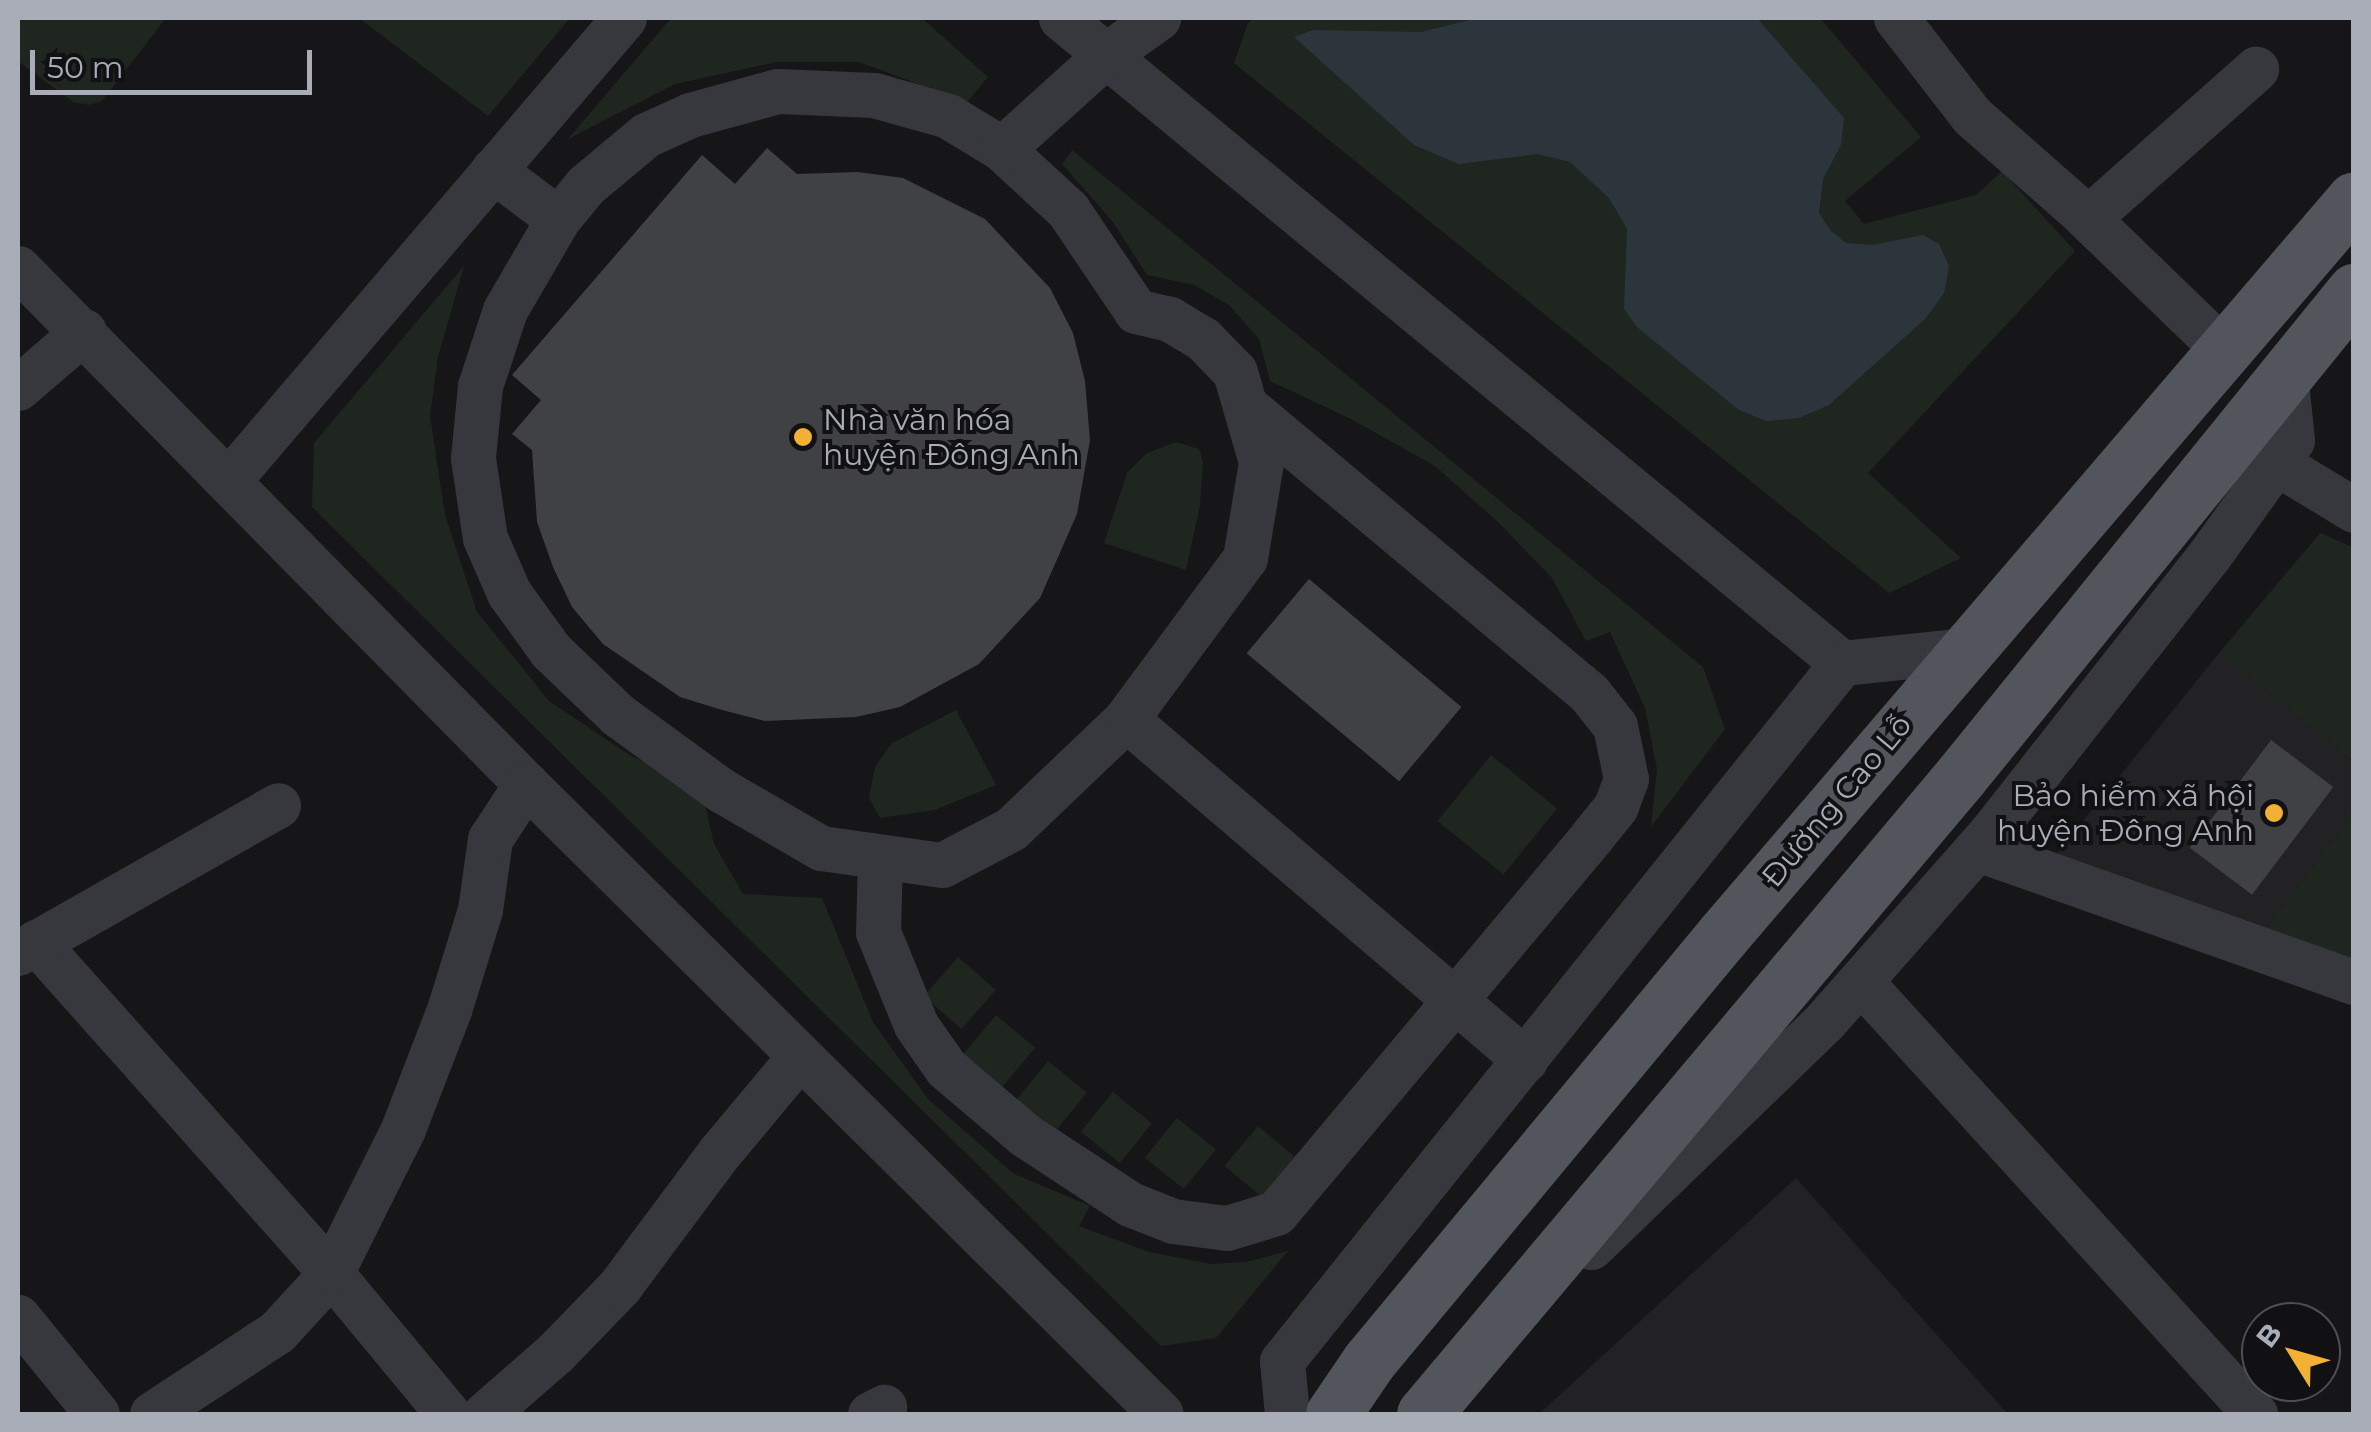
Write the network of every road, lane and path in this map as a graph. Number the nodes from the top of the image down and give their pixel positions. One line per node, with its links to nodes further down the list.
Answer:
1 (624, 18): 8 (street)
2 (1060, 18): 5 (street)
3 (1158, 18): 5 (street)
4 (1896, 18): 10 (street)
5 (1106, 56): 7 (street); 24 (street)
6 (2256, 69): 10 (street)
7 (1002, 148): 11 (street); 18 (street)
8 (494, 170): 11 (street); 20 (street)
9 (2354, 198): 15 (main road, Đường Cao Lỗ)
10 (2088, 218): 15 (street)
11 (558, 219): 30 (street)
12 (18, 268): 14 (street)
13 (2354, 291): 16 (main road)
14 (84, 331): 17 (street); 20 (street)
15 (2224, 350): 22 (main road, Đường Cao Lỗ)
16 (2285, 372): 19 (street); 23 (main road)
17 (18, 388)
18 (1248, 407): 26 (street); 34 (street)
19 (2275, 462): 21 (street); 25 (street)
20 (228, 482): 27 (street)
21 (2354, 510)
22 (1966, 650): 24 (street); 46 (main road, Đường Cao Lỗ)
23 (2057, 656): 25 (street); 39 (main road)
24 (1842, 663): 36 (street)
25 (2103, 690): 29 (street)
26 (1126, 719): 30 (street); 34 (street)
27 (526, 784): 35 (street); 37 (street)
28 (278, 805): 31 (street)
29 (1978, 849): 32 (street); 33 (street)
30 (880, 858): 34 (street)
31 (27, 947): 37 (street)
32 (1860, 982): 39 (street); 48 (street)
33 (2354, 982)
34 (1456, 999): 36 (street)
35 (800, 1057): 43 (street); 44 (street)
36 (1525, 1060): 45 (street)
37 (332, 1272): 41 (street); 42 (street)
38 (18, 1318): 40 (street)
39 (1480, 1352): 47 (main road)
40 (98, 1414)
41 (152, 1414)
42 (448, 1414)
43 (485, 1414)
44 (1161, 1414)
45 (1287, 1414)
46 (1334, 1414)
47 (1424, 1414)
48 (2255, 1414)

